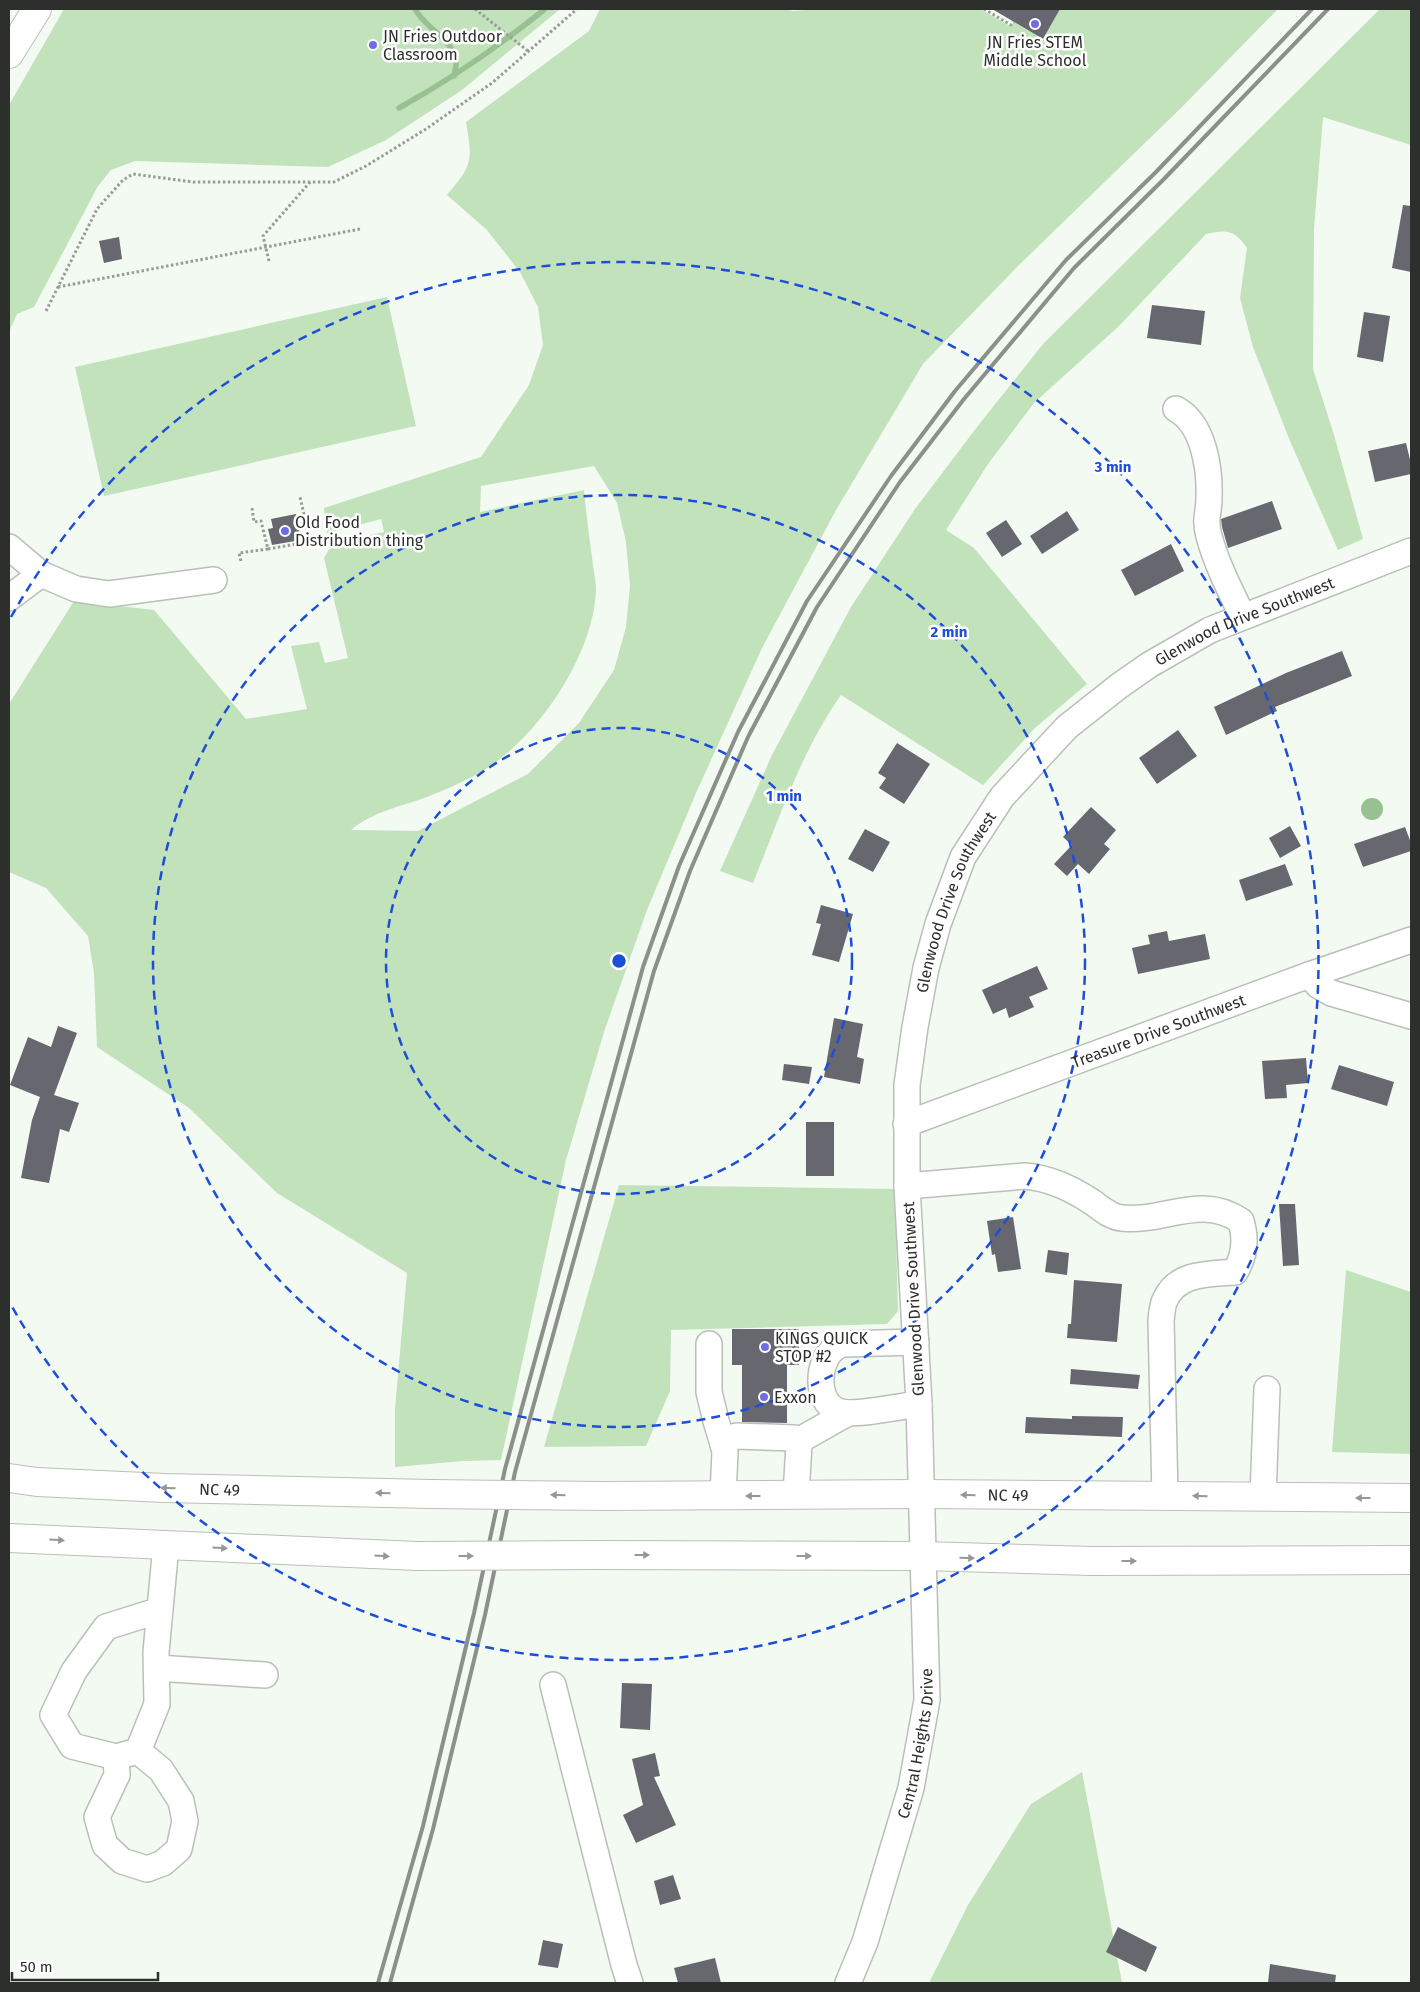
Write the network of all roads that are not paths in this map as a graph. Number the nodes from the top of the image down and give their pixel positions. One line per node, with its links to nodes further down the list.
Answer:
1 (37, 9): 2 (main road)
2 (9, 54)
3 (1176, 409): 9 (street)
4 (9, 547): 6 (street)
5 (1411, 550): 9 (street, Glenwood Drive Southwest)
6 (41, 574): 7 (street); 8 (street)
7 (214, 580)
8 (9, 598)
9 (1243, 617): 13 (street, Glenwood Drive Southwest)
10 (1411, 940): 11 (street, Treasure Drive Southwest)
11 (1309, 975): 12 (street); 13 (street, Treasure Drive Southwest)
12 (1411, 1016)
13 (906, 1124): 14 (street, Glenwood Drive Southwest)
14 (907, 1186): 15 (street, Glenwood Drive Southwest); 26 (street)
15 (916, 1342): 18 (street, Glenwood Drive Southwest); 19 (street)
16 (709, 1344): 21 (street)
17 (1267, 1388): 27 (street)
18 (918, 1404): 19 (street); 23 (street, Glenwood Drive Southwest)
19 (846, 1414): 20 (street)
20 (798, 1441): 21 (street); 25 (street)
21 (723, 1444): 24 (street)
22 (9, 1478): 24 (main road, NC 49 / NC 49, one-way to 22, bridge)
23 (920, 1494): 25 (main road, NC 49 / NC 49); 26 (main road, NC 49 / NC 49, one-way to 23); 31 (street, Central Heights Drive)
24 (723, 1496): 25 (main road, NC 49 / NC 49, one-way to 24)
25 (796, 1496)
26 (1164, 1496): 27 (main road, NC 49 / NC 49, one-way to 26)
27 (1262, 1497): 28 (main road, NC 49 / NC 49, one-way to 27)
28 (1411, 1498)
29 (9, 1538): 30 (main road, one-way to 30)
30 (166, 1545): 31 (main road, one-way to 31, bridge); 33 (street)
31 (922, 1556): 32 (main road, one-way to 32); 38 (street, Central Heights Drive)
32 (1411, 1560)
33 (160, 1610): 34 (street); 34 (street)
34 (157, 1668): 35 (street)
35 (265, 1675)
36 (553, 1685): 37 (street)
37 (630, 1983)
38 (848, 1983)

